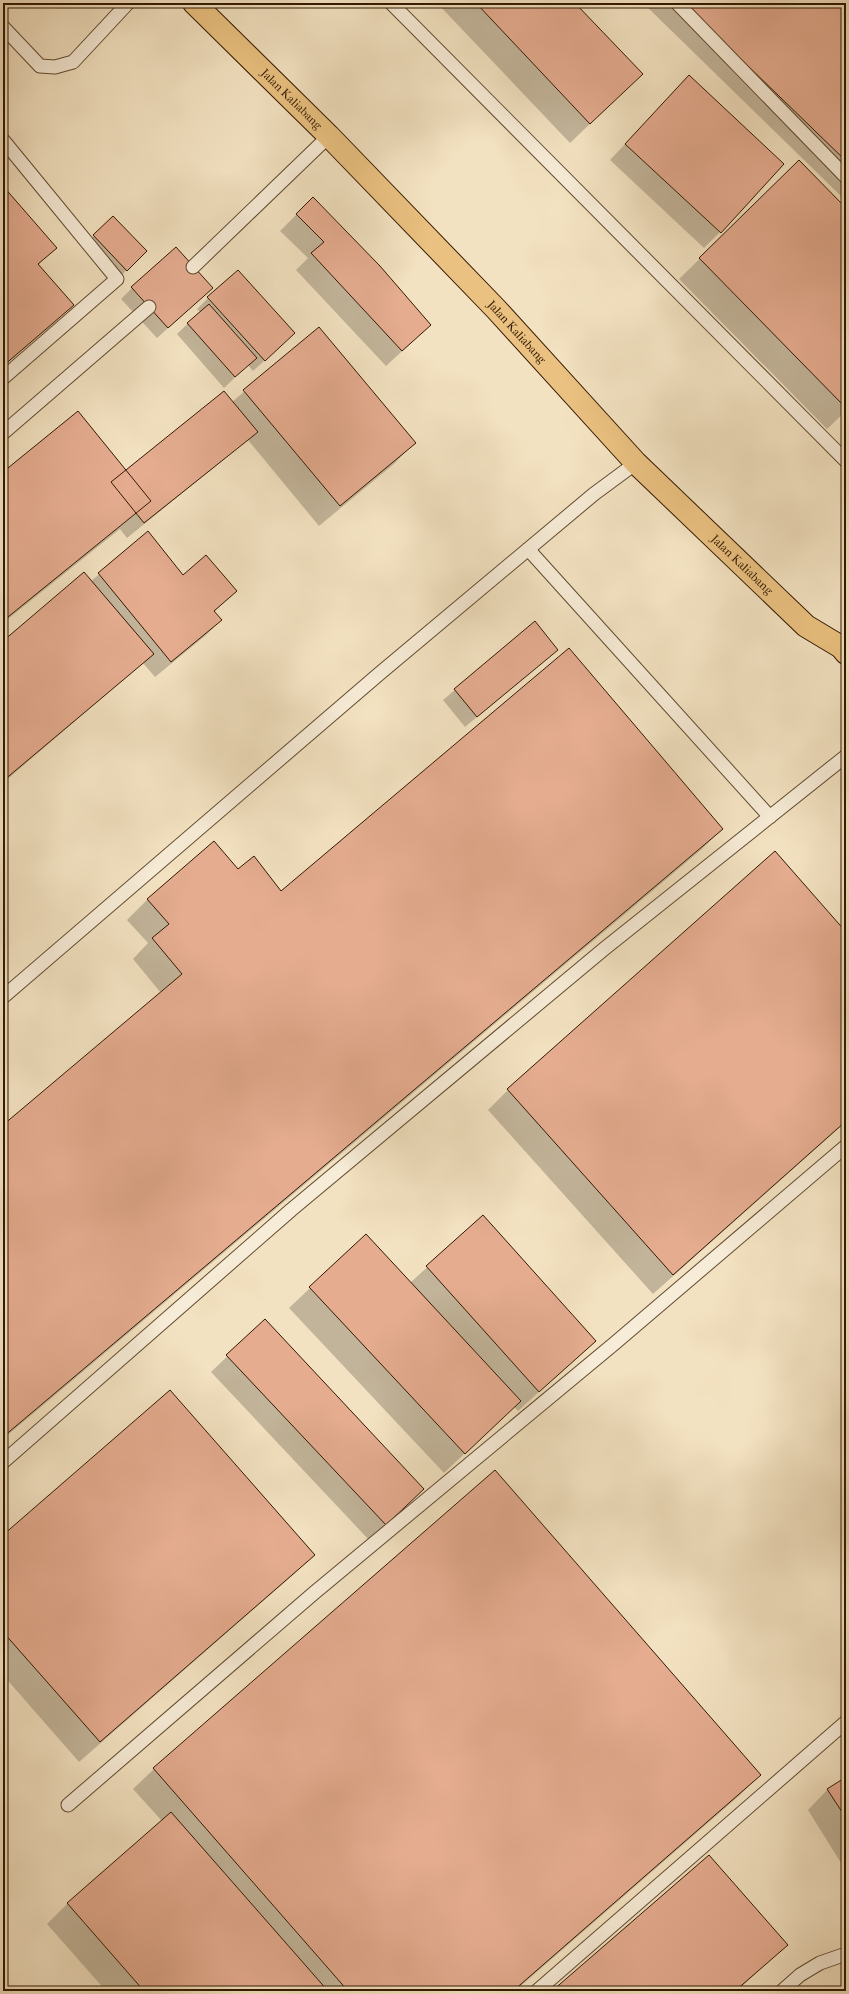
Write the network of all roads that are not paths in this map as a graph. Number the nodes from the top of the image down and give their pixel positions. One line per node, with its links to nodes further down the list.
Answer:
1 (128, 3): 5 (lane)
2 (194, 3): 6 (main road, Jalan Kaliabang)
3 (391, 3): 13 (lane)
4 (677, 3): 8 (lane)
5 (3, 27)
6 (329, 136): 9 (lane); 14 (main road, Jalan Kaliabang)
7 (3, 140): 11 (lane)
8 (846, 177)
9 (193, 267)
10 (149, 307): 12 (lane)
11 (3, 378)
12 (3, 433)
13 (846, 461)
14 (636, 463): 15 (lane); 16 (main road, Jalan Kaliabang)
15 (528, 549): 18 (lane); 19 (lane)
16 (846, 653)
17 (846, 756): 18 (lane)
18 (770, 817): 21 (lane)
19 (3, 997)
20 (846, 1146): 23 (lane)
21 (3, 1462)
22 (846, 1722): 25 (lane)
23 (68, 1805)
24 (846, 1954): 26 (lane)
25 (537, 1991)
26 (782, 1991)

